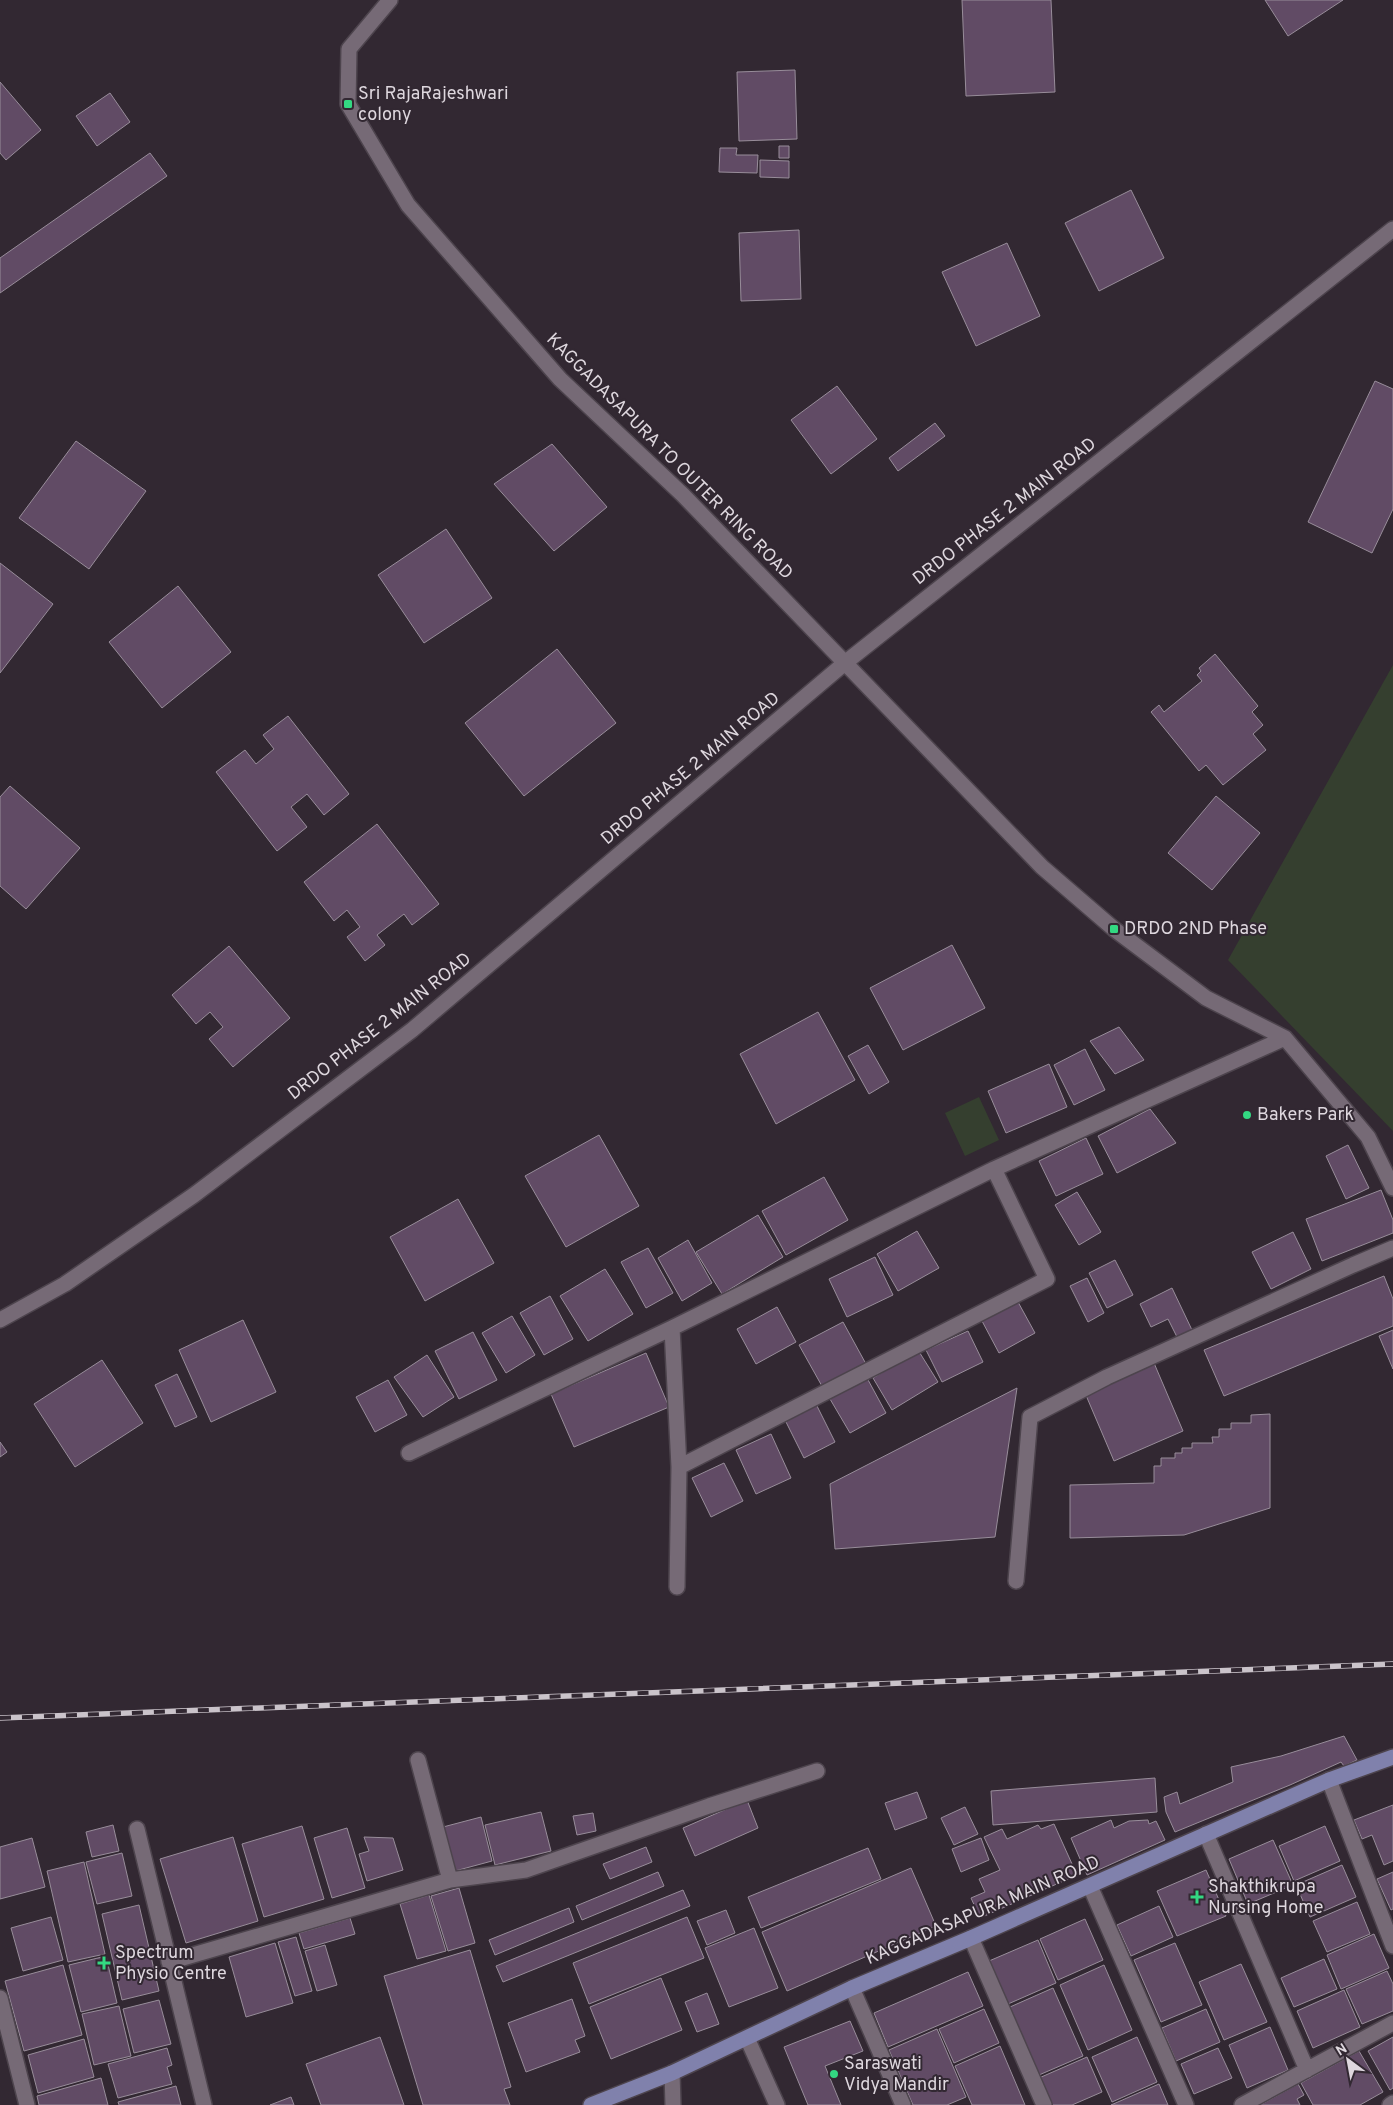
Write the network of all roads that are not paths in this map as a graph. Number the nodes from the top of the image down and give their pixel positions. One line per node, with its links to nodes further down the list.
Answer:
1 (390, 0): 3 (street, KAGGADASAPURA TO OUTER RING ROAD)
2 (1393, 229): 3 (street, DRDO PHASE 2 MAIN ROAD)
3 (846, 662): 4 (street, KAGGADASAPURA TO OUTER RING ROAD); 8 (street, DRDO PHASE 2 MAIN ROAD)
4 (1285, 1038): 5 (street); 6 (street)
5 (994, 1170): 9 (street); 11 (street)
6 (1393, 1188)
7 (1393, 1248): 12 (street)
8 (0, 1320)
9 (672, 1328): 10 (street); 11 (street)
10 (410, 1453)
11 (679, 1467): 13 (street)
12 (1016, 1581)
13 (677, 1587)
14 (1393, 1757): 17 (main road, KAGGADASAPURA MAIN ROAD)
15 (418, 1760): 20 (street)
16 (816, 1771): 20 (street)
17 (1329, 1780): 19 (main road, KAGGADASAPURA MAIN ROAD); 23 (street)
18 (137, 1829): 24 (street)
19 (1206, 1834): 21 (main road, KAGGADASAPURA MAIN ROAD); 29 (street)
20 (450, 1880): 24 (street)
21 (1090, 1886): 22 (main road, KAGGADASAPURA MAIN ROAD); 38 (street)
22 (971, 1938): 25 (main road, KAGGADASAPURA MAIN ROAD); 37 (street)
23 (1393, 1946)
24 (169, 1962): 32 (street)
25 (852, 1988): 28 (main road, KAGGADASAPURA MAIN ROAD); 36 (street)
26 (0, 1998): 31 (street)
27 (1393, 2023): 29 (street)
28 (747, 2038): 30 (main road, KAGGADASAPURA MAIN ROAD); 35 (street)
29 (1307, 2070): 39 (street)
30 (672, 2073): 33 (main road, KAGGADASAPURA MAIN ROAD); 34 (street)
31 (28, 2105)
32 (204, 2105)
33 (590, 2105)
34 (673, 2105)
35 (777, 2105)
36 (903, 2105)
37 (1044, 2105)
38 (1186, 2105)
39 (1242, 2105)

